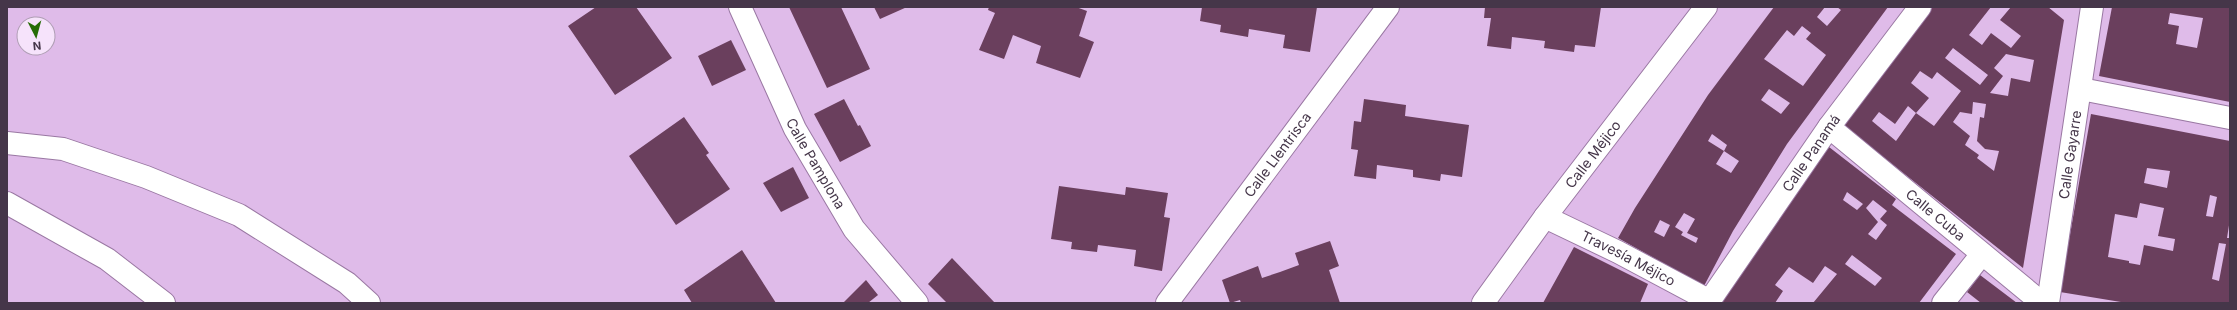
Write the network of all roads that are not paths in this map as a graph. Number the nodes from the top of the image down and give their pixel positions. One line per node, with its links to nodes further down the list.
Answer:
1 (740, 7): 16 (street, Calle Pamplona)
2 (1388, 7): 17 (street, Calle Llentrisca)
3 (1706, 7): 11 (street, Calle Méjico)
4 (1920, 7): 8 (street, Calle Panamá)
5 (2092, 7): 6 (street, Calle Gayarre)
6 (2081, 89): 7 (street); 21 (street, Calle Gayarre)
7 (2230, 118)
8 (1829, 127): 12 (street, Calle Cuba); 13 (street, Calle Panamá)
9 (7, 143): 15 (street)
10 (7, 203): 14 (street)
11 (1545, 217): 13 (street, Travesía Méjico); 18 (street, Calle Méjico)
12 (1982, 254): 19 (street); 20 (street, Calle Cuba)
13 (1709, 302)
14 (164, 303)
15 (370, 303)
16 (917, 303)
17 (1167, 303)
18 (1483, 303)
19 (1943, 303)
20 (2042, 303)
21 (2048, 303)

